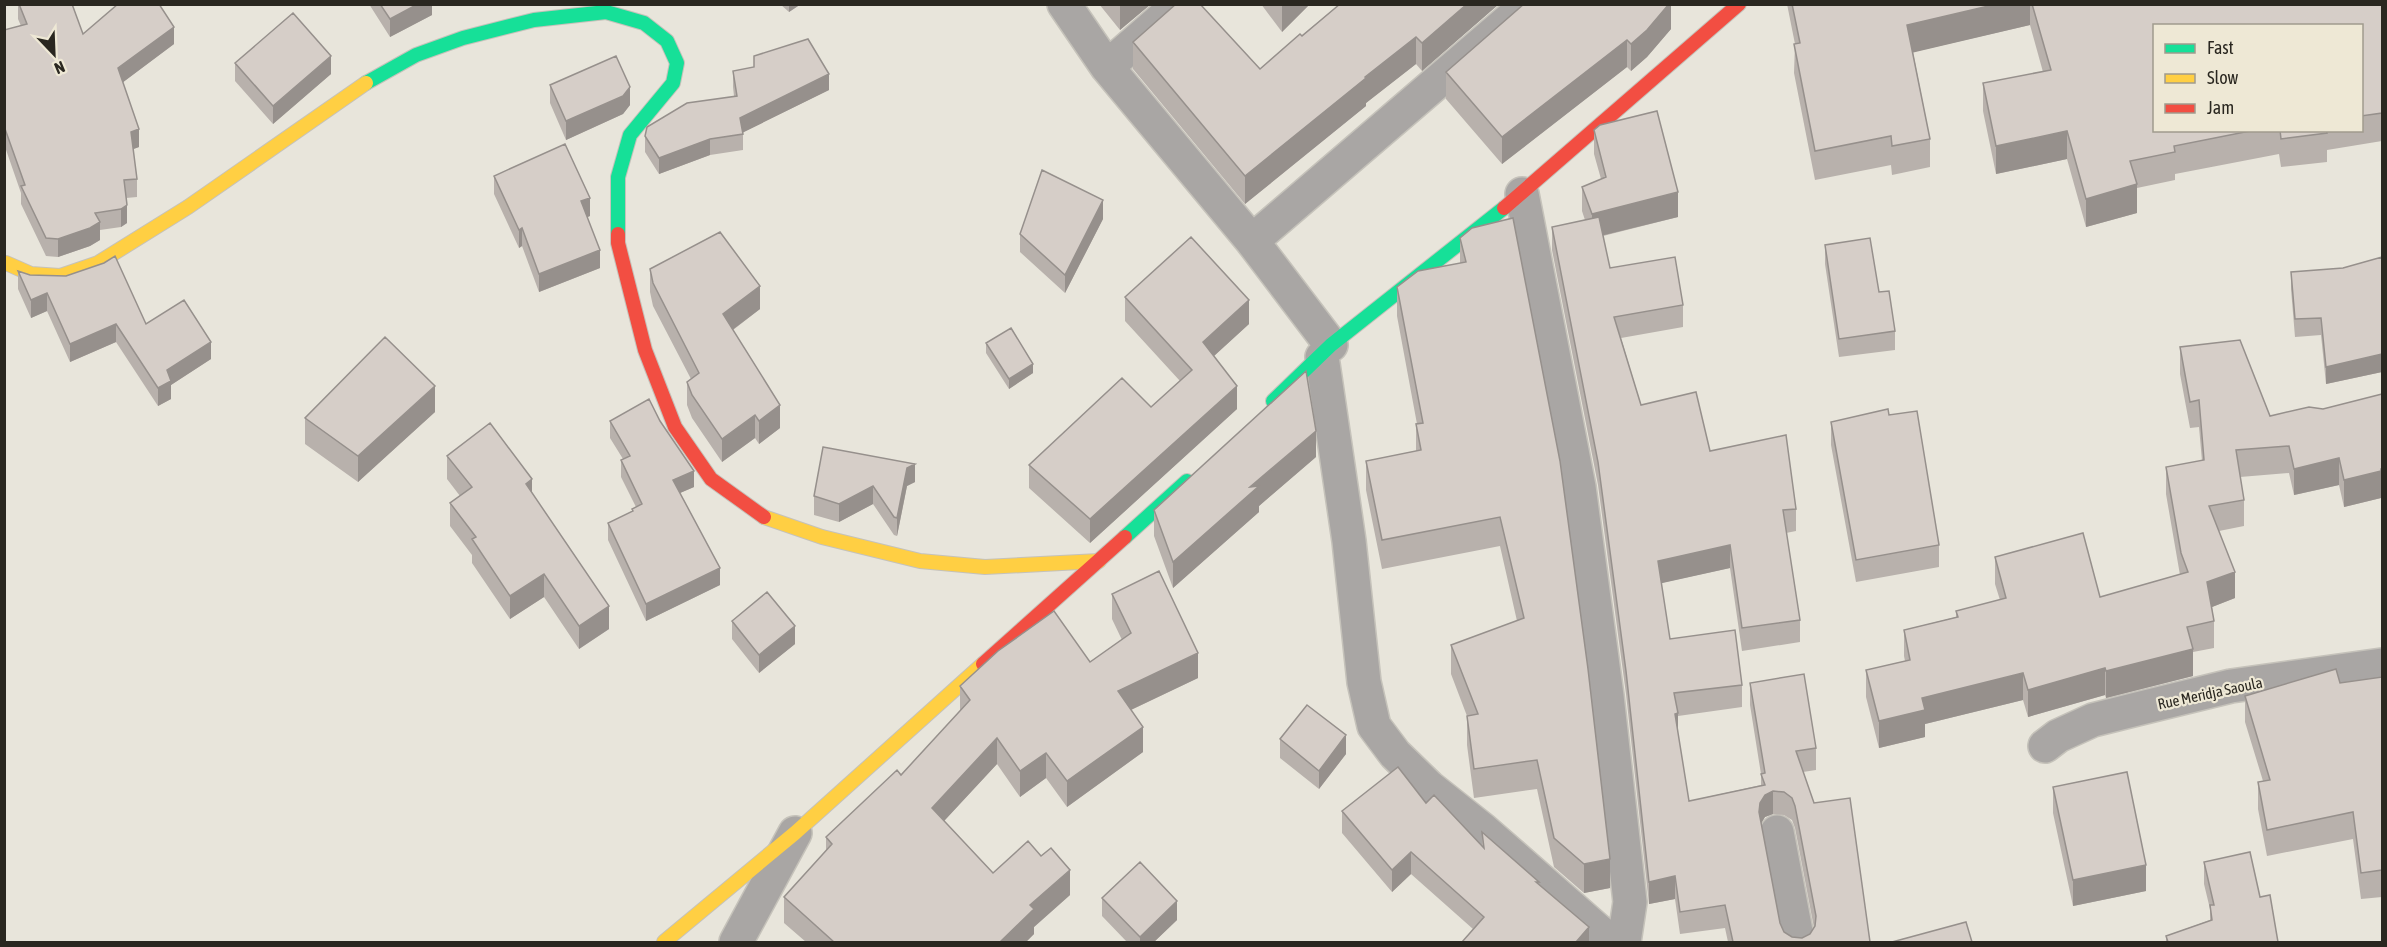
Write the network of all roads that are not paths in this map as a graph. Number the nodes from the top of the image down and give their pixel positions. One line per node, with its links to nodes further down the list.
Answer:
1 (1064, 4): 5 (street)
2 (1179, 4): 5 (street)
3 (1528, 4): 7 (street)
4 (1739, 4): 6 (street)
5 (1107, 67): 7 (street)
6 (1522, 194): 9 (street); 20 (street)
7 (1252, 241): 9 (street)
8 (6, 263): 12 (street)
9 (1327, 351): 10 (street); 19 (street)
10 (1262, 412)
11 (1194, 475): 12 (street)
12 (1099, 561): 16 (street)
13 (2382, 665): 14 (street, Rue Meridja Saoula)
14 (2045, 746)
15 (1777, 832): 21 (street)
16 (795, 833): 17 (street); 18 (street)
17 (664, 942)
18 (736, 942)
19 (1611, 942)
20 (1624, 942)
21 (1798, 942)

